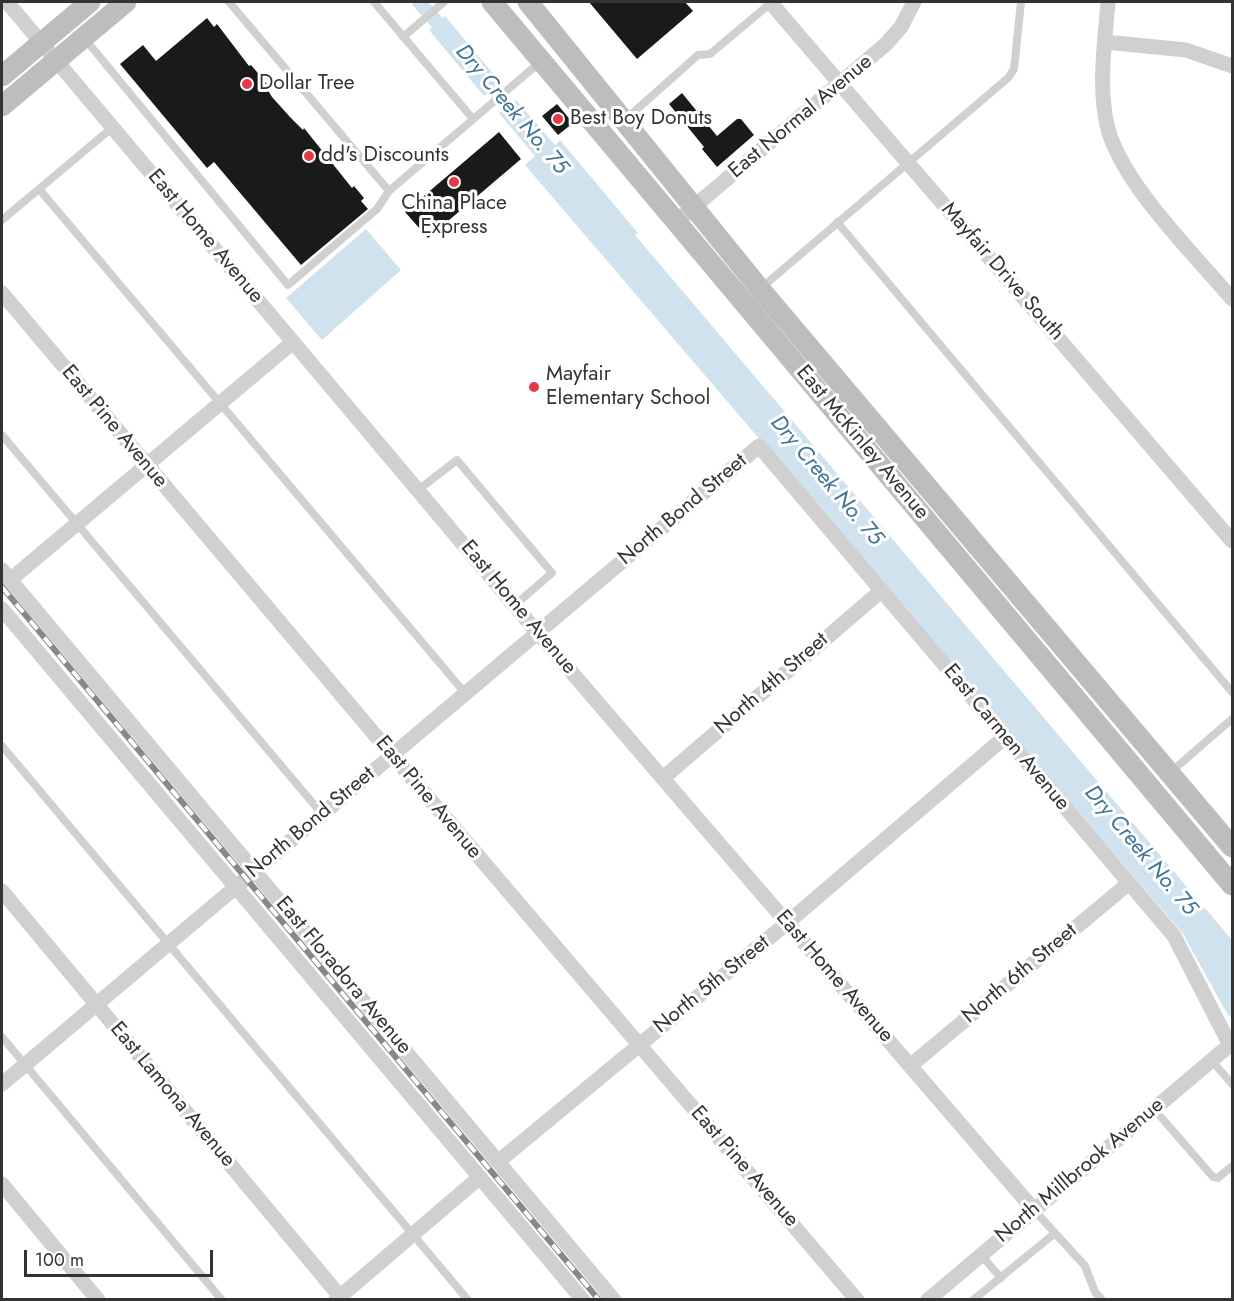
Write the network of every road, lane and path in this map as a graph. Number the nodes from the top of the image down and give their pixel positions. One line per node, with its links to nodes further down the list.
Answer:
1 (7, 2): 16 (street, East Home Avenue)
2 (90, 2): 16 (main road)
3 (126, 2): 15 (main road)
4 (229, 2): 30 (lane)
5 (374, 2): 14 (lane)
6 (492, 2): 19 (main road, East McKinley Avenue)
7 (507, 2): 23 (main road)
8 (528, 2): 23 (main road, East McKinley Avenue)
9 (772, 2): 22 (street, Mayfair Drive South); 26 (lane)
10 (914, 2): 22 (street, East Normal Avenue)
11 (1021, 2): 28 (lane)
12 (1108, 2): 17 (street)
13 (441, 4): 14 (lane)
14 (403, 37): 25 (lane)
15 (83, 38): 18 (main road); 30 (lane)
16 (42, 42): 18 (street, East Home Avenue); 21 (main road)
17 (1105, 42): 20 (street); 37 (street)
18 (56, 60): 24 (main road); 27 (street, East Home Avenue)
19 (542, 61): 25 (lane); 33 (main road, East McKinley Avenue)
20 (1233, 66)
21 (2, 76)
22 (841, 85): 28 (street, Mayfair Drive South); 31 (street, East Normal Avenue)
23 (600, 91): 26 (main road, East McKinley Avenue)
24 (2, 106)
25 (473, 119): 30 (lane)
26 (624, 120): 31 (main road, East McKinley Avenue)
27 (112, 127): 29 (lane); 38 (street, East Home Avenue)
28 (908, 164): 34 (lane); 45 (street, Mayfair Drive South)
29 (39, 189): 32 (lane); 39 (lane)
30 (388, 190)
31 (695, 207): 33 (street, East Normal Avenue); 35 (main road, East McKinley Avenue)
32 (2, 220)
33 (676, 222): 54 (main road, East McKinley Avenue)
34 (837, 222): 35 (lane); 51 (lane)
35 (760, 289): 58 (main road, East McKinley Avenue)
36 (2, 293): 42 (street, East Pine Avenue)
37 (1233, 300)
38 (293, 342): 39 (street); 43 (street, East Home Avenue)
39 (220, 404): 42 (street); 52 (lane)
40 (2, 435): 44 (lane)
41 (759, 446): 47 (street, East Carmen Avenue); 50 (street, North Bond Street)
42 (147, 465): 44 (street); 57 (street, East Pine Avenue)
43 (418, 490): 48 (street, East Home Avenue); 48 (lane)
44 (77, 524): 46 (street); 60 (lane)
45 (1233, 541)
46 (6, 575): 62 (street, East Floradora Avenue)
47 (882, 591): 55 (street, East Carmen Avenue); 59 (street, North 4th Street)
48 (515, 605): 50 (street, East Home Avenue)
49 (2, 609): 65 (street, East Floradora Avenue)
50 (537, 632): 52 (street, North Bond Street); 59 (street, East Home Avenue)
51 (1233, 692)
52 (465, 693): 57 (street, North Bond Street)
53 (1233, 719): 58 (lane)
54 (1106, 735): 61 (main road); 64 (main road, East McKinley Avenue)
55 (1005, 737): 63 (street, East Carmen Avenue); 67 (street, North 5th Street)
56 (2, 746): 68 (lane)
57 (392, 755): 60 (street, North Bond Street); 71 (street, East Pine Avenue)
58 (1170, 772): 61 (main road, East McKinley Avenue)
59 (663, 778): 67 (street, East Home Avenue)
60 (322, 814): 62 (street, North Bond Street)
61 (1231, 843)
62 (254, 871): 65 (street, North Bond Street); 79 (street, East Floradora Avenue)
63 (1129, 883): 72 (street, East Carmen Avenue); 75 (street, North 6th Street)
64 (1233, 885)
65 (236, 887): 68 (street, North Bond Street); 81 (street, East Floradora Avenue)
66 (2, 891): 69 (street, East Lamona Avenue)
67 (787, 923): 71 (street, North 5th Street); 75 (street, East Home Avenue)
68 (168, 944): 69 (street, North Bond Street); 84 (lane)
69 (96, 1004): 74 (street, North Bond Street); 89 (street, East Lamona Avenue)
70 (2, 1037): 74 (lane)
71 (639, 1044): 79 (street, North 5th Street); 95 (street, East Pine Avenue)
72 (1232, 1044): 73 (street, North Millbrook Avenue)
73 (1212, 1060): 77 (lane); 78 (street, North Millbrook Avenue)
74 (25, 1065): 76 (street, North Bond Street); 91 (lane)
75 (910, 1066): 83 (street, East Home Avenue)
76 (2, 1084)
77 (1233, 1084)
78 (1154, 1109): 80 (lane); 83 (street, North Millbrook Avenue)
79 (499, 1161): 94 (street, East Floradora Avenue)
80 (1233, 1166)
81 (480, 1177): 84 (street); 93 (street, East Floradora Avenue)
82 (2, 1184): 90 (street)
83 (1034, 1210): 85 (lane); 86 (street, North Millbrook Avenue)
84 (413, 1234): 89 (street); 92 (lane)
85 (1054, 1234): 87 (lane); 88 (lane)
86 (981, 1255): 87 (lane); 96 (street, North Millbrook Avenue)
87 (1001, 1278): 97 (lane)
88 (1094, 1296): 98 (lane)
89 (339, 1298)
90 (98, 1299)
91 (222, 1299)
92 (468, 1299)
93 (583, 1299)
94 (614, 1299)
95 (857, 1299)
96 (928, 1299)
97 (974, 1299)
98 (1102, 1299)

